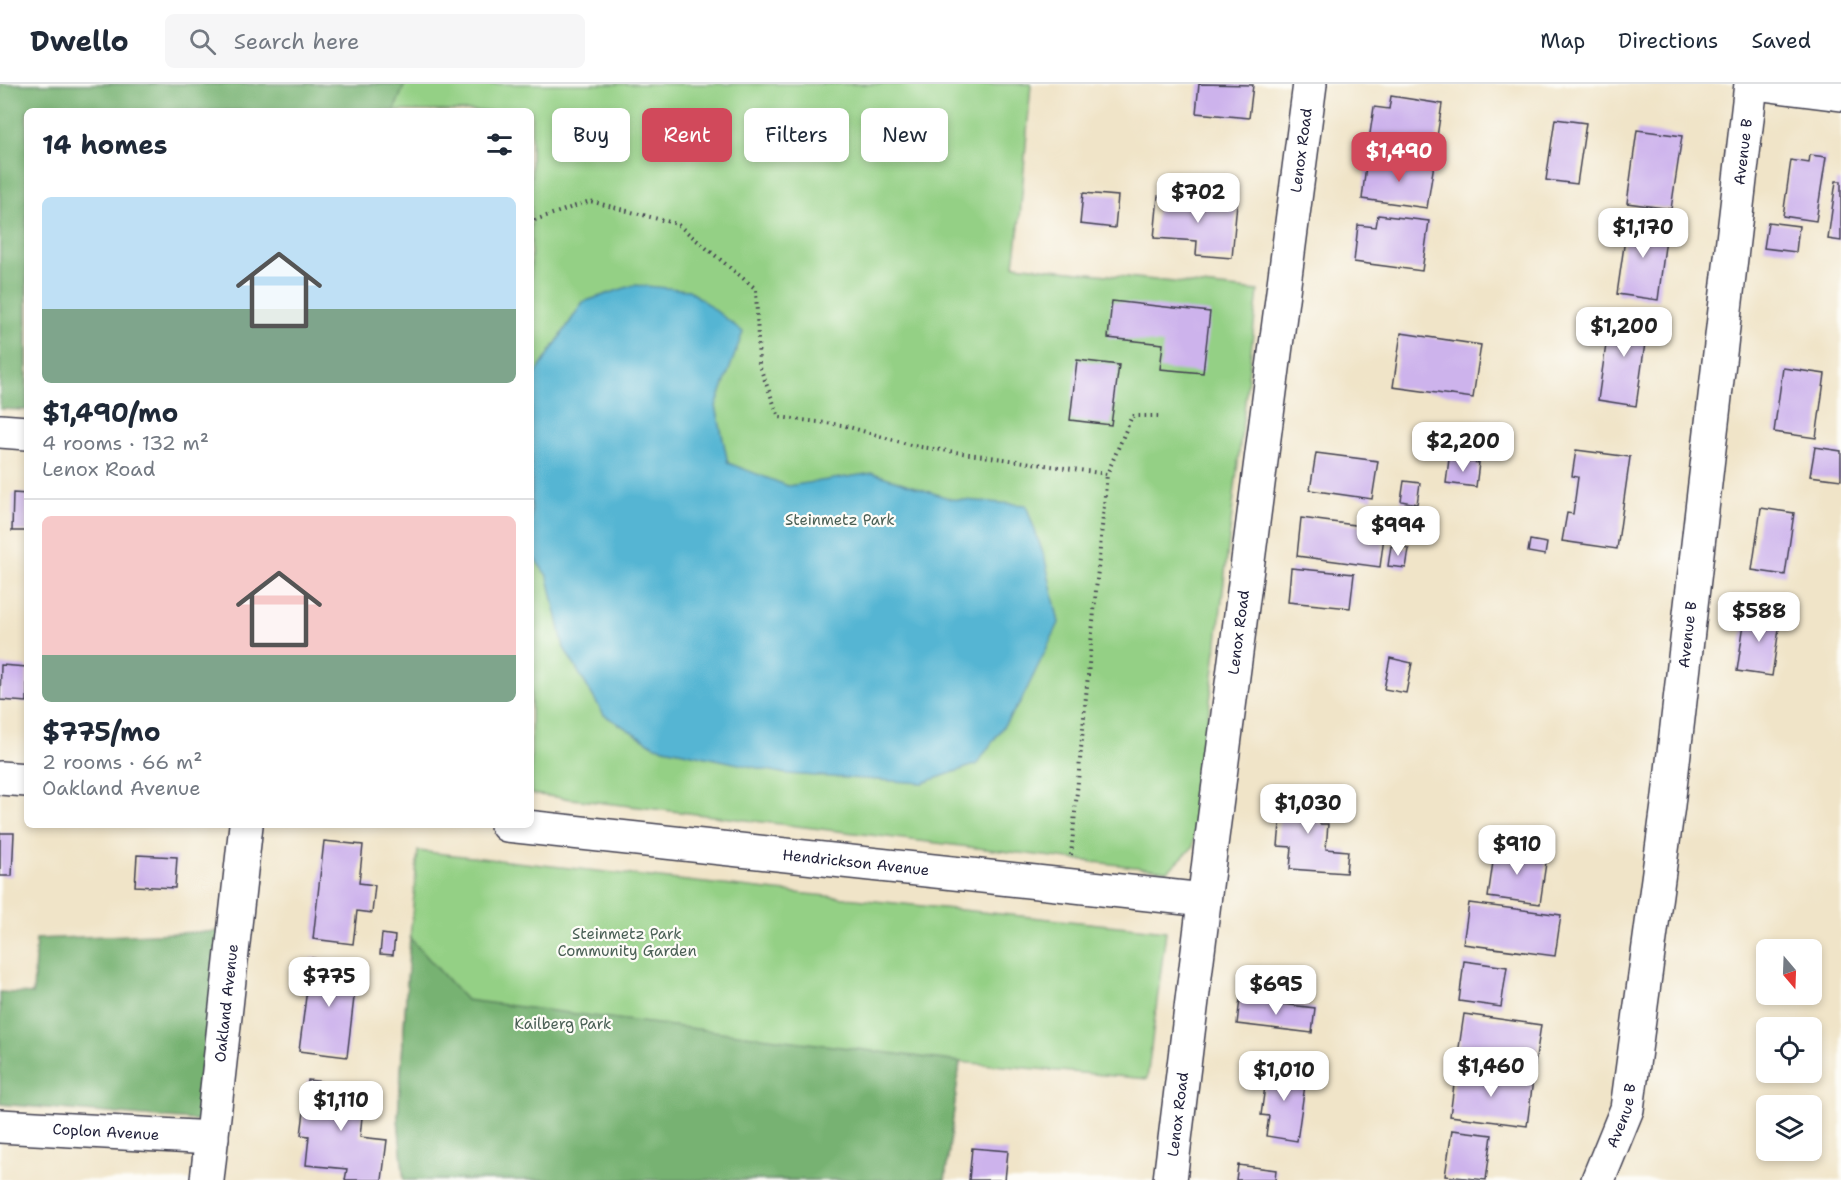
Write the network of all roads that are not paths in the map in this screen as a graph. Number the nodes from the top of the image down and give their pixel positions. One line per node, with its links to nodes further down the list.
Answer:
1 (1310, 84): 11 (street, Lenox Road)
2 (1751, 84): 16 (street, Avenue B)
3 (1763, 84): 4 (street)
4 (1841, 94)
5 (0, 431): 6 (street)
6 (24, 433)
7 (0, 778): 8 (street)
8 (24, 780)
9 (246, 828): 13 (street, Oakland Avenue)
10 (534, 828): 11 (street, Hendrickson Avenue)
11 (1204, 900): 15 (street, Lenox Road)
12 (0, 1126): 13 (street, Coplon Avenue)
13 (212, 1138): 14 (street, Oakland Avenue)
14 (207, 1180)
15 (1170, 1180)
16 (1598, 1180)

